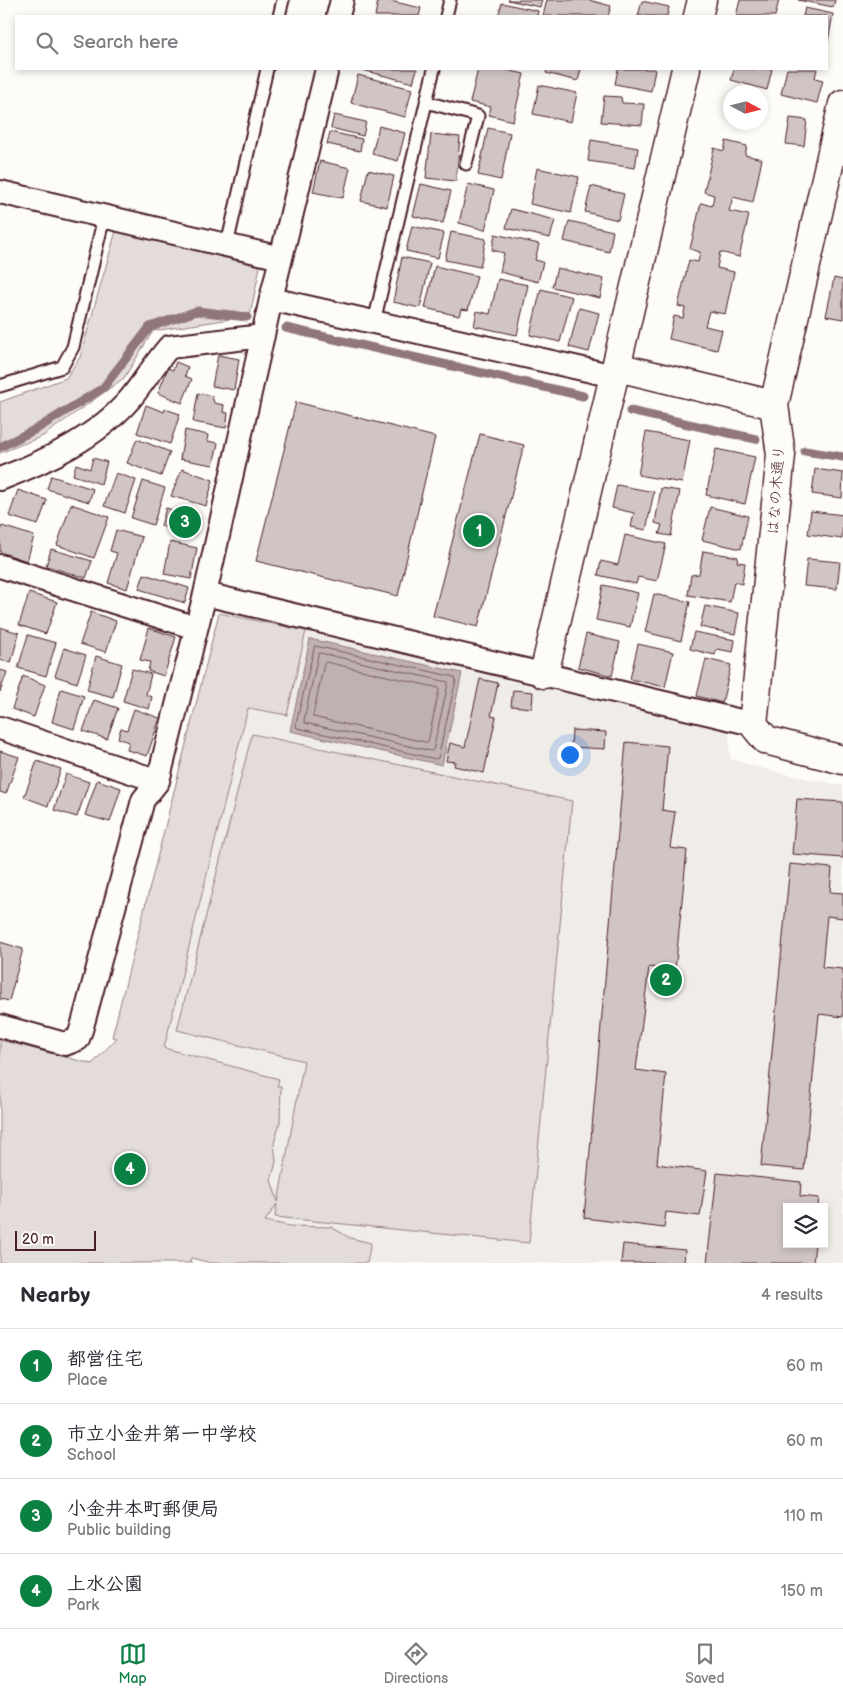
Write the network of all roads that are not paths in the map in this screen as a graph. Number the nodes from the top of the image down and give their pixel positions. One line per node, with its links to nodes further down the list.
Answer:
1 (283, 0): 5 (lane)
2 (342, 0): 6 (street)
3 (450, 0): 7 (lane)
4 (702, 0): 8 (street)
5 (279, 15)
6 (338, 15)
7 (446, 15)
8 (698, 15)
9 (267, 70): 18 (lane)
10 (327, 70): 19 (street)
11 (434, 70): 13 (lane)
12 (686, 70): 23 (street)
13 (426, 102): 15 (lane); 21 (lane)
14 (843, 104): 25 (street, はなの木通り)
15 (466, 164)
16 (0, 192): 17 (street)
17 (104, 217): 18 (street); 24 (lane)
18 (227, 245): 19 (street)
19 (281, 258): 20 (street)
20 (271, 299): 21 (street); 22 (street)
21 (374, 322): 23 (street)
22 (263, 336): 26 (street); 28 (street)
23 (616, 372): 25 (street); 30 (street)
24 (0, 386)
25 (774, 405): 31 (street, はなの木通り)
26 (0, 479)
27 (0, 566): 29 (street)
28 (205, 594): 29 (street); 30 (street)
29 (196, 628): 34 (street)
30 (544, 674): 31 (street)
31 (753, 724): 33 (street)
32 (0, 728): 34 (street)
33 (843, 760)
34 (158, 781): 35 (street)
35 (0, 1026)

